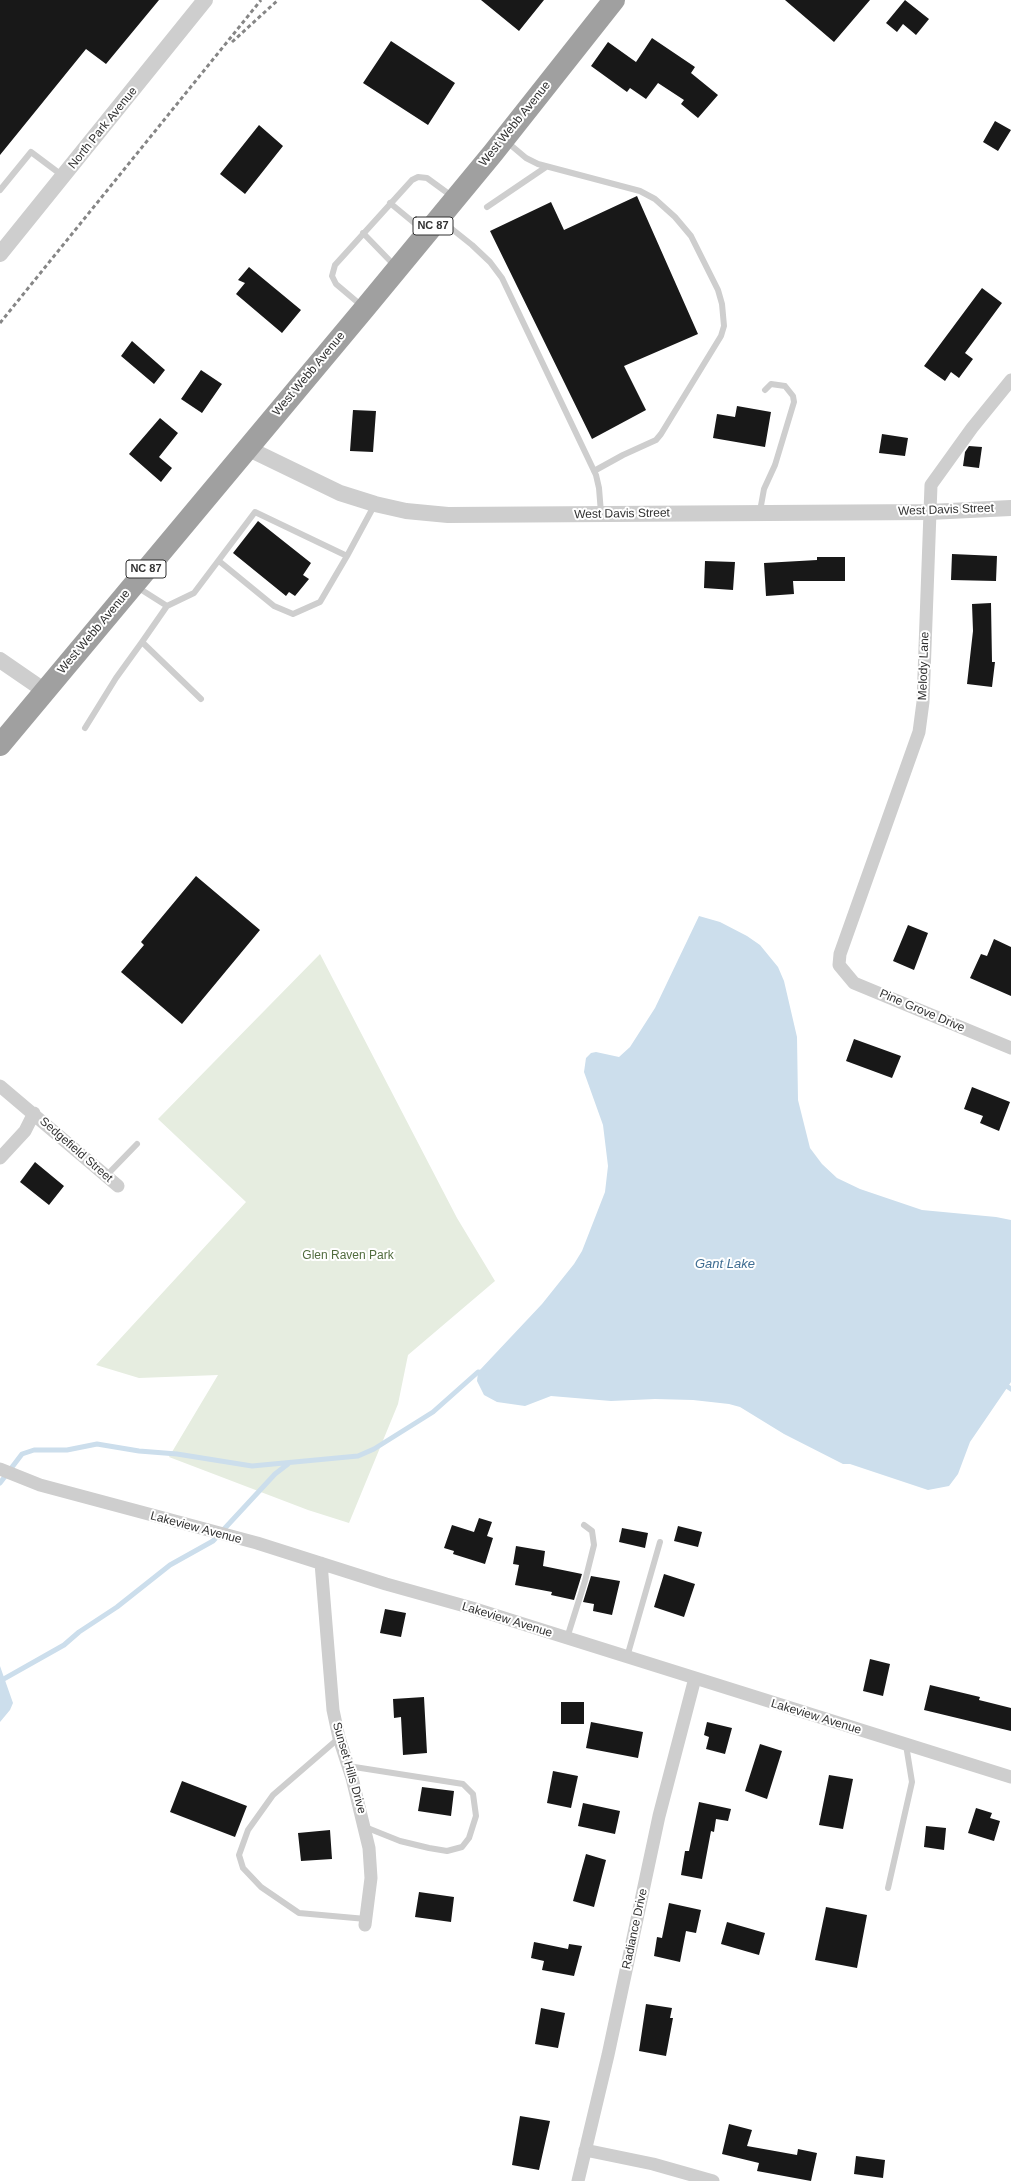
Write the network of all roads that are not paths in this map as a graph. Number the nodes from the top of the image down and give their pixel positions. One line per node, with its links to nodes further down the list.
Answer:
1 (205, 0): 5 (street, North Park Avenue)
2 (614, 0): 3 (highway, West Webb Avenue / NC 87)
3 (503, 140): 4 (lane); 7 (highway, West Webb Avenue / NC 87)
4 (546, 167): 9 (lane); 18 (lane)
5 (63, 176): 6 (lane); 12 (street, North Park Avenue)
6 (0, 190)
7 (455, 199): 8 (lane); 10 (highway, West Webb Avenue / NC 87)
8 (390, 203): 10 (lane); 11 (lane)
9 (487, 207)
10 (433, 226): 13 (highway, West Webb Avenue / NC 87); 18 (lane)
11 (363, 233): 13 (lane); 14 (lane)
12 (0, 254)
13 (397, 268): 14 (highway, West Webb Avenue / NC 87)
14 (365, 308): 17 (highway, West Webb Avenue / NC 87)
15 (1011, 380): 21 (street, Melody Lane)
16 (765, 390): 22 (lane)
17 (247, 448): 19 (street, West Davis Street); 26 (highway, West Webb Avenue / NC 87)
18 (594, 471): 23 (lane)
19 (375, 504): 23 (street, West Davis Street); 24 (lane)
20 (1011, 508): 21 (street, West Davis Street)
21 (929, 512): 22 (street, West Davis Street); 34 (street, Melody Lane)
22 (760, 513): 23 (street, West Davis Street)
23 (601, 515)
24 (347, 556): 25 (lane); 25 (lane)
25 (219, 561): 27 (lane)
26 (134, 584): 27 (lane); 30 (highway, West Webb Avenue / NC 87)
27 (167, 606): 28 (lane)
28 (142, 642): 31 (lane); 32 (lane)
29 (0, 660): 30 (street)
30 (45, 691): 33 (highway, West Webb Avenue / NC 87)
31 (201, 699)
32 (85, 728)
33 (0, 745)
34 (839, 966): 35 (street, Pine Grove Drive)
35 (1011, 1048)
36 (0, 1086): 37 (street, Sedgefield Street)
37 (34, 1113): 39 (street, Sedgefield Street); 40 (street, Sedgefield Street)
38 (137, 1144): 40 (lane)
39 (0, 1158)
40 (106, 1176): 41 (street, Sedgefield Street)
41 (118, 1186)
42 (0, 1469): 45 (street, Lakeview Avenue)
43 (584, 1524): 46 (lane)
44 (660, 1542): 47 (lane)
45 (321, 1563): 46 (street, Lakeview Avenue); 49 (street, Sunset Hills Drive)
46 (567, 1638): 47 (street, Lakeview Avenue)
47 (627, 1657): 48 (street, Lakeview Avenue)
48 (695, 1678): 50 (street, Lakeview Avenue); 56 (street, Radiance Drive)
49 (339, 1738): 51 (street, Sunset Hills Drive); 55 (lane)
50 (906, 1745): 52 (street, Lakeview Avenue); 54 (lane)
51 (348, 1766): 53 (street, Sunset Hills Drive); 53 (lane)
52 (1011, 1778)
53 (365, 1827): 55 (street, Sunset Hills Drive)
54 (888, 1888)
55 (366, 1922)
56 (585, 2150): 57 (street, Radiance Drive); 58 (street)
57 (578, 2181)
58 (713, 2181)

